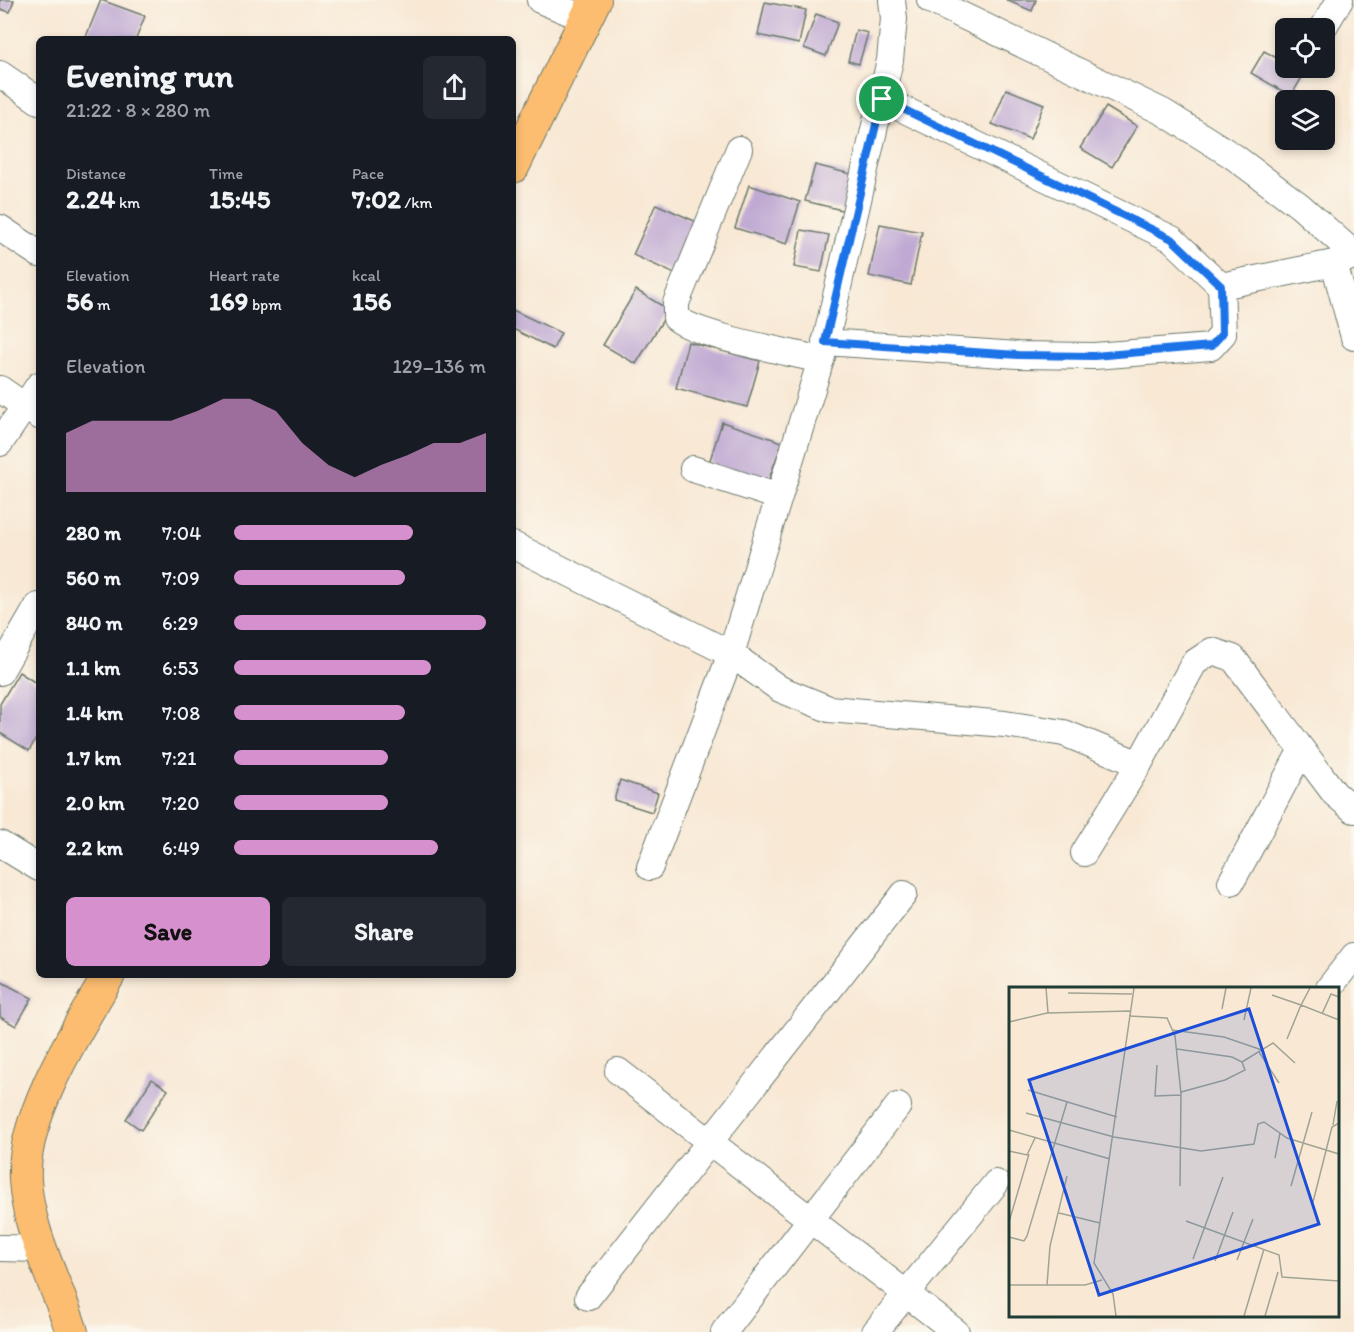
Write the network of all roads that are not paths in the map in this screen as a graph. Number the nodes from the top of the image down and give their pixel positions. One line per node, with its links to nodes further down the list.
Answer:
1 (540, 0): 5 (street)
2 (892, 0): 9 (street)
3 (930, 0): 14 (street)
4 (1340, 0): 6 (street)
5 (590, 9): 11 (main road)
6 (1329, 18)
7 (0, 74): 8 (street)
8 (36, 99)
9 (882, 99): 15 (street); 17 (street)
10 (739, 149): 17 (street)
11 (516, 161)
12 (0, 228): 13 (street)
13 (36, 252)
14 (1347, 258): 15 (street); 16 (street)
15 (1221, 286): 17 (street)
16 (1354, 337)
17 (823, 351): 22 (street)
18 (0, 389): 19 (street)
19 (32, 411): 20 (street)
20 (0, 443)
21 (693, 469): 22 (street)
22 (779, 497): 25 (street)
23 (516, 546): 25 (street)
24 (36, 609): 26 (street)
25 (731, 654): 28 (street); 33 (street)
26 (0, 672)
27 (1302, 750): 28 (street); 29 (street); 34 (street)
28 (1139, 764): 31 (street)
29 (1354, 810)
30 (0, 844): 32 (street)
31 (1084, 853)
32 (36, 866)
33 (650, 867)
34 (1231, 882)
35 (903, 894): 41 (street)
36 (1354, 956): 38 (street)
37 (107, 978): 45 (main road)
38 (1330, 987)
39 (618, 1071): 41 (street)
40 (898, 1106): 43 (street)
41 (709, 1142): 43 (street); 47 (street)
42 (996, 1183): 46 (street)
43 (810, 1220): 46 (street); 49 (street)
44 (0, 1248): 45 (street)
45 (40, 1249): 48 (main road)
46 (906, 1294): 50 (street); 51 (street)
47 (588, 1297)
48 (72, 1332)
49 (724, 1332)
50 (875, 1332)
51 (956, 1332)

